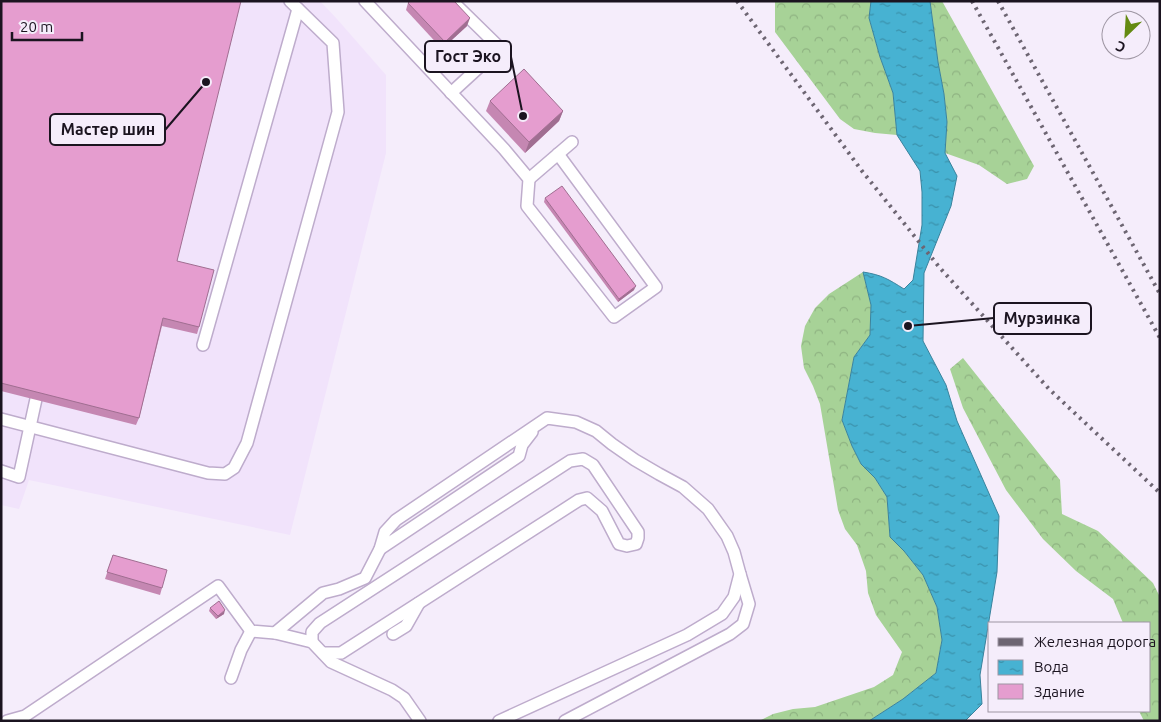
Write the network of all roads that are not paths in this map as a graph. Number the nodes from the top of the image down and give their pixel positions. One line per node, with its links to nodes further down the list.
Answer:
1 (452, 1): 4 (lane)
2 (373, 4): 4 (lane)
3 (294, 5): 8 (lane); 12 (lane)
4 (451, 93): 7 (lane)
5 (572, 142): 6 (lane)
6 (558, 154): 7 (lane); 7 (lane)
7 (529, 179)
8 (202, 345)
9 (36, 400): 12 (lane)
10 (1, 419): 12 (lane)
11 (537, 424): 14 (lane); 14 (lane); 17 (lane)
12 (30, 426): 13 (lane)
13 (1, 471)
14 (380, 550): 20 (lane)
15 (404, 562): 16 (lane)
16 (397, 573): 18 (lane); 22 (lane)
17 (740, 574): 27 (lane); 28 (lane)
18 (419, 602): 21 (lane); 23 (lane)
19 (251, 631): 20 (lane); 24 (lane); 25 (lane)
20 (275, 633): 22 (lane)
21 (393, 634)
22 (312, 642): 23 (lane)
23 (323, 653): 26 (lane)
24 (231, 678)
25 (7, 721)
26 (420, 721)
27 (499, 721)
28 (566, 721)

